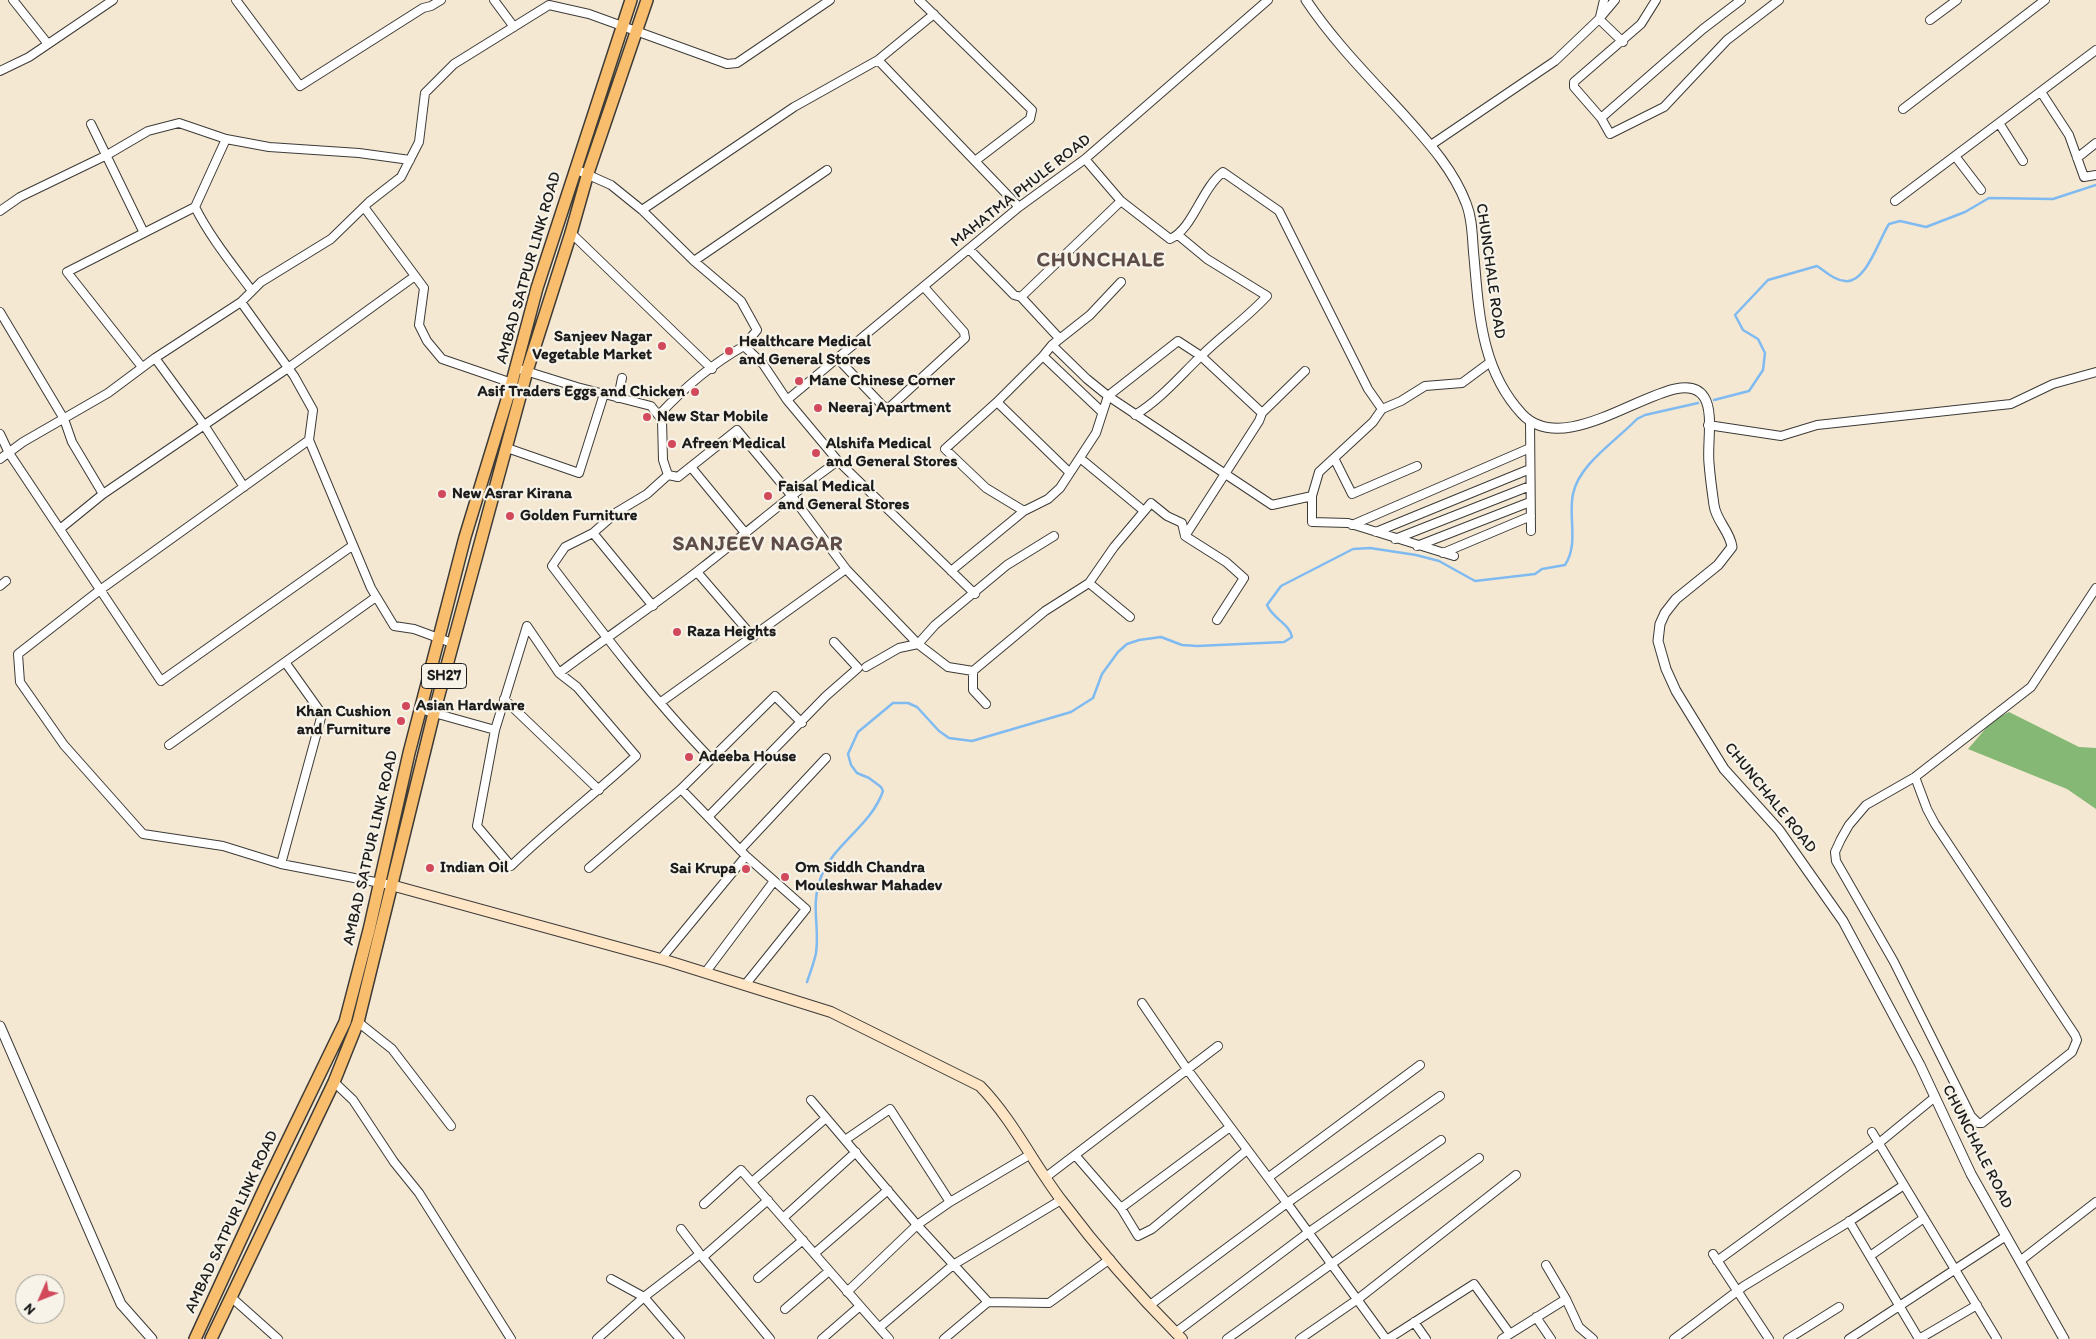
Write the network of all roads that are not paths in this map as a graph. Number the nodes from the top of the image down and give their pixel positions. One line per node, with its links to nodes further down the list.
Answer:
1 (12, 0): 28 (street)
2 (97, 0): 20 (street)
3 (113, 0): 20 (street)
4 (236, 0): 5 (street)
5 (441, 0)
6 (494, 0): 25 (street)
7 (631, 0): 24 (main road, AMBAD SATPUR LINK ROAD)
8 (647, 0): 26 (main road, AMBAD SATPUR LINK ROAD / SH27)
9 (830, 0): 26 (street)
10 (919, 0): 21 (street)
11 (1268, 0): 43 (street, MAHATMA PHULE ROAD)
12 (1306, 0): 39 (street, CHUNCHALE ROAD)
13 (1604, 0): 22 (street)
14 (1615, 0): 22 (street)
15 (1656, 0): 27 (street)
16 (1741, 0): 34 (street)
17 (1780, 0): 34 (street)
18 (1958, 0): 23 (street)
19 (2045, 0): 33 (street)
20 (103, 7): 28 (street)
21 (934, 14): 30 (street); 45 (street)
22 (1599, 19): 27 (street); 39 (street)
23 (1930, 20)
24 (624, 26): 25 (street); 26 (street); 47 (main road, AMBAD SATPUR LINK ROAD)
25 (514, 27): 44 (street)
26 (637, 31): 49 (main road, AMBAD SATPUR LINK ROAD / SH27)
27 (1623, 42): 34 (street)
28 (48, 44): 31 (street)
29 (2096, 50): 32 (street)
30 (878, 60): 45 (street); 57 (street)
31 (0, 71)
32 (2041, 92): 35 (street); 42 (street)
33 (1903, 109)
34 (1601, 118)
35 (1999, 123): 41 (street); 46 (street)
36 (91, 124): 40 (street)
37 (226, 140): 40 (street); 44 (street); 54 (street)
38 (2096, 143): 42 (street)
39 (1431, 145): 78 (street, CHUNCHALE ROAD)
40 (107, 155): 58 (street); 59 (street)
41 (1955, 156): 51 (street); 53 (street)
42 (2077, 158): 50 (street)
43 (1085, 159): 52 (street); 56 (street, MAHATMA PHULE ROAD)
44 (410, 160): 55 (street)
45 (976, 161): 56 (street)
46 (2023, 161)
47 (575, 168): 49 (street); 81 (main road, AMBAD SATPUR LINK ROAD)
48 (827, 170): 63 (street)
49 (588, 173): 57 (street); 60 (main road, AMBAD SATPUR LINK ROAD / SH27)
50 (2096, 175)
51 (1981, 190)
52 (1121, 201): 61 (street); 68 (street)
53 (1895, 201)
54 (195, 207): 59 (street); 67 (street)
55 (364, 207): 64 (street); 67 (street)
56 (1018, 207): 62 (street, MAHATMA PHULE ROAD)
57 (642, 210): 63 (street)
58 (0, 212)
59 (144, 233): 79 (street)
60 (571, 233): 81 (main road, AMBAD SATPUR LINK ROAD / SH27); 82 (street)
61 (1178, 235): 75 (street); 92 (street)
62 (969, 248): 66 (street, MAHATMA PHULE ROAD); 68 (street)
63 (694, 261): 73 (street)
64 (416, 276): 80 (street); 86 (street)
65 (1122, 282): 71 (street)
66 (924, 287): 77 (street, MAHATMA PHULE ROAD); 77 (street)
67 (252, 291): 69 (street)
68 (1021, 297): 71 (street)
69 (241, 302): 76 (street); 80 (street)
70 (0, 312): 97 (street)
71 (1059, 338): 72 (street)
72 (1052, 345): 74 (street); 88 (street)
73 (744, 346): 82 (street); 90 (street)
74 (1044, 356): 91 (street); 93 (street)
75 (1201, 356): 88 (street); 94 (street); 95 (street)
76 (155, 358): 79 (street); 99 (street)
77 (838, 359): 90 (street, MAHATMA PHULE ROAD)
78 (1489, 363): 92 (street); 98 (street, CHUNCHALE ROAD)
79 (142, 367): 97 (street)
80 (288, 368): 99 (street); 102 (street)
81 (521, 369): 86 (main road, AMBAD SATPUR LINK ROAD); 87 (street); 103 (main road, AMBAD SATPUR LINK ROAD / SH27)
82 (712, 369): 96 (street)
83 (1305, 371): 94 (street)
84 (2096, 372): 100 (street)
85 (622, 378): 89 (street)
86 (512, 383): 149 (main road, AMBAD SATPUR LINK ROAD)
87 (604, 394): 89 (street); 103 (street)
88 (1108, 396): 93 (street); 95 (street)
89 (618, 398): 96 (street)
90 (787, 400): 109 (street)
91 (997, 402): 113 (street); 122 (street)
92 (1382, 409): 107 (street)
93 (1101, 411): 106 (street)
94 (1262, 413): 115 (street)
95 (1135, 415): 115 (street)
96 (659, 416): 114 (street)
97 (64, 419): 105 (street); 118 (street)
98 (1530, 421): 100 (street, CHUNCHALE ROAD); 104 (street)
99 (204, 425): 117 (street); 118 (street)
100 (1708, 425): 190 (street, CHUNCHALE ROAD)
101 (0, 434): 105 (street)
102 (309, 440): 117 (street); 134 (street)
103 (507, 448): 153 (main road, AMBAD SATPUR LINK ROAD / SH27)
104 (1530, 448): 112 (street); 125 (street)
105 (9, 453): 108 (street); 126 (street)
106 (1080, 458): 113 (street); 123 (street)
107 (1334, 458): 110 (street); 120 (street)
108 (0, 459)
109 (838, 461): 119 (street); 139 (street)
110 (1417, 466)
111 (691, 467): 114 (street); 119 (street); 130 (street)
112 (1530, 469): 116 (street); 128 (street)
113 (1069, 472): 122 (street)
114 (668, 475): 129 (street)
115 (1226, 475): 120 (street); 132 (street)
116 (1530, 486): 121 (street); 133 (street)
117 (244, 487): 143 (street)
118 (103, 494): 126 (street)
119 (791, 495): 130 (street); 138 (street)
120 (1312, 496): 125 (street)
121 (1530, 502): 124 (street); 135 (street)
122 (1024, 511): 139 (street)
123 (1144, 511): 132 (street); 141 (street)
124 (1531, 516): 127 (street); 136 (street)
125 (1352, 524): 128 (street)
126 (60, 529): 143 (street)
127 (1531, 531)
128 (1376, 532): 133 (street)
129 (593, 534): 146 (street); 150 (street)
130 (746, 534): 140 (street)
131 (1054, 536): 144 (street)
132 (1184, 536): 148 (street)
133 (1395, 538): 135 (street)
134 (352, 546): 143 (street); 145 (street)
135 (1417, 546): 136 (street)
136 (1443, 553): 137 (street)
137 (1454, 556)
138 (846, 569): 151 (street); 154 (street)
139 (951, 571): 144 (street)
140 (697, 572): 146 (street); 151 (street)
141 (1089, 583): 147 (street); 157 (street)
142 (2096, 588): 169 (street)
143 (100, 590): 175 (street)
144 (975, 594): 154 (street)
145 (376, 596): 149 (street); 155 (street)
146 (653, 606): 150 (street)
147 (1130, 617)
148 (1217, 620)
149 (439, 638): 153 (street); 162 (main road, AMBAD SATPUR LINK ROAD)
150 (606, 638): 158 (street); 160 (street)
151 (753, 638): 160 (street)
152 (834, 642): 164 (street)
153 (452, 643): 163 (main road, AMBAD SATPUR LINK ROAD / SH27)
154 (918, 644): 156 (street); 157 (street)
155 (285, 662): 166 (street); 175 (street)
156 (866, 667)
157 (973, 671): 161 (street)
158 (559, 673): 159 (street); 171 (street)
159 (504, 699): 165 (street); 171 (street)
160 (661, 702): 167 (street)
161 (986, 704)
162 (420, 709): 163 (street); 178 (main road, AMBAD SATPUR LINK ROAD)
163 (434, 713): 165 (street); 178 (main road, AMBAD SATPUR LINK ROAD / SH27)
164 (802, 723): 167 (street); 172 (street)
165 (495, 730): 171 (street)
166 (169, 744)
167 (710, 758): 170 (street)
168 (826, 758): 173 (street)
169 (1915, 777): 169 (street)
170 (681, 788): 172 (street); 176 (street)
171 (599, 790)
172 (708, 817): 173 (street)
173 (740, 850): 174 (street)
174 (746, 856): 177 (street); 179 (street)
175 (282, 864): 178 (street)
176 (589, 868)
177 (774, 881): 180 (street); 181 (street)
178 (386, 884): 179 (main road); 183 (main road, AMBAD SATPUR LINK ROAD / SH27); 257 (main road, AMBAD SATPUR LINK ROAD)
179 (661, 959): 180 (main road)
180 (705, 972): 181 (main road)
181 (745, 985): 201 (main road)
182 (1142, 1003): 187 (street)
183 (358, 1022): 188 (main road, AMBAD SATPUR LINK ROAD / SH27); 193 (street)
184 (0, 1026): 256 (street)
185 (1218, 1046): 187 (street)
186 (1420, 1065): 206 (street)
187 (1186, 1069): 194 (street); 202 (street)
188 (334, 1082): 239 (main road, AMBAD SATPUR LINK ROAD / SH27); 260 (street)
189 (1440, 1096): 214 (street)
190 (1935, 1097): 198 (street); 223 (street, CHUNCHALE ROAD)
191 (811, 1100): 192 (street)
192 (826, 1118): 196 (street); 207 (street)
193 (451, 1126)
194 (1230, 1127): 199 (street); 216 (street)
195 (1872, 1132): 198 (street)
196 (845, 1140): 200 (street); 212 (street)
197 (1441, 1140): 222 (street)
198 (1879, 1143): 208 (street); 237 (street)
199 (1247, 1150): 206 (street); 216 (street)
200 (856, 1152): 209 (street); 217 (street)
201 (1031, 1154): 205 (main road); 212 (street)
202 (1076, 1155): 205 (street); 216 (street)
203 (1479, 1158): 230 (street)
204 (1516, 1175): 241 (street)
205 (1046, 1178): 211 (main road)
206 (1269, 1178): 214 (street)
207 (752, 1182): 210 (street); 215 (street)
208 (1904, 1185): 218 (street); 219 (street)
209 (888, 1190): 220 (street); 225 (street)
210 (768, 1200): 217 (street); 226 (street)
211 (1061, 1200): 228 (main road); 231 (street)
212 (950, 1202): 220 (street)
213 (2096, 1202): 229 (street)
214 (1287, 1203): 222 (street); 244 (street)
215 (704, 1204)
216 (1121, 1208)
217 (783, 1218): 224 (street)
218 (1924, 1218): 227 (street); 234 (street)
219 (1849, 1221): 227 (street); 237 (street)
220 (918, 1225): 231 (street); 238 (street)
221 (681, 1229): 226 (street)
222 (1309, 1232): 230 (street); 254 (street)
223 (2006, 1236): 229 (street, CHUNCHALE ROAD); 234 (street)
224 (803, 1240): 225 (street); 235 (street)
225 (815, 1254): 233 (street)
226 (702, 1256): 240 (street); 263 (street)
227 (1870, 1256): 245 (street)
228 (1110, 1259): 243 (street); 244 (main road)
229 (2020, 1261): 279 (street, CHUNCHALE ROAD)
230 (1332, 1263): 241 (street); 267 (street)
231 (952, 1265): 243 (street); 252 (street)
232 (1546, 1265): 242 (street)
233 (829, 1271): 238 (street); 249 (street)
234 (1956, 1271): 245 (street); 246 (street)
235 (758, 1278)
236 (611, 1279): 240 (street)
237 (1737, 1291): 273 (street); 274 (street)
238 (847, 1292): 247 (street)
239 (231, 1297): 258 (main road, AMBAD SATPUR LINK ROAD / SH27); 259 (street)
240 (644, 1297): 261 (street); 262 (street)
241 (1358, 1299): 268 (street); 269 (street)
242 (1566, 1299): 250 (street); 255 (street)
243 (988, 1302): 266 (street)
244 (1150, 1305): 254 (main road)
245 (1899, 1305): 276 (street); 277 (street)
246 (1977, 1305): 277 (street); 278 (street)
247 (860, 1306): 252 (street); 264 (street)
248 (1839, 1307): 275 (street)
249 (785, 1309)
250 (1536, 1318): 253 (street); 272 (street)
251 (1414, 1322): 253 (street); 269 (street); 270 (street)
252 (880, 1327): 265 (street)
253 (1510, 1334): 271 (street)
254 (1179, 1336)
255 (1588, 1338)
256 (152, 1339)
257 (195, 1339)
258 (211, 1339)
259 (278, 1339)
260 (511, 1339)
261 (597, 1339)
262 (680, 1339)
263 (770, 1339)
264 (822, 1339)
265 (889, 1339)
266 (944, 1339)
267 (1227, 1339)
268 (1300, 1339)
269 (1387, 1339)
270 (1426, 1339)
271 (1502, 1339)
272 (1551, 1339)
273 (1674, 1339)
274 (1769, 1339)
275 (1788, 1339)
276 (1849, 1339)
277 (1919, 1339)
278 (1997, 1339)
279 (2064, 1339)

